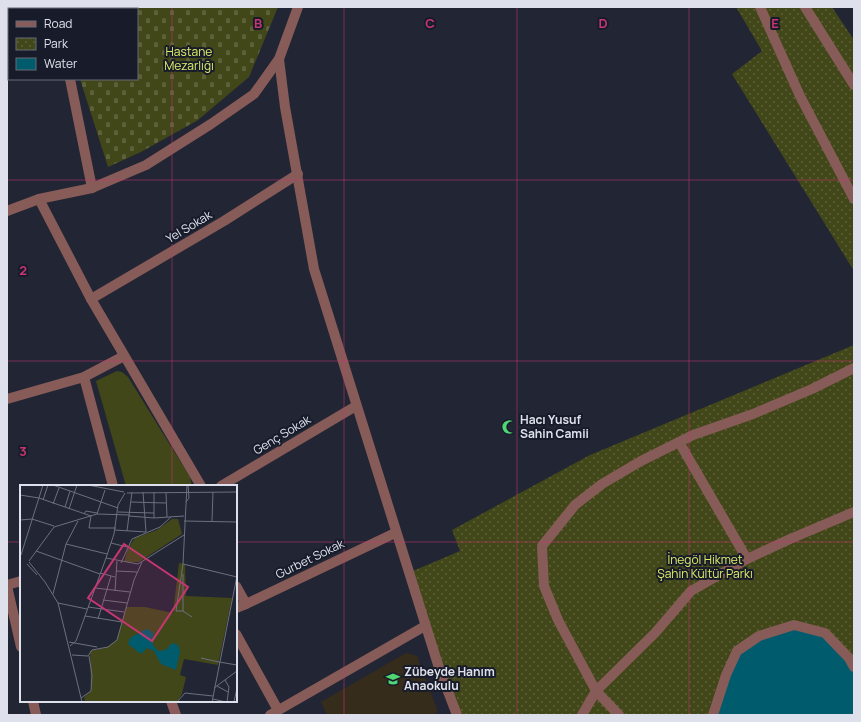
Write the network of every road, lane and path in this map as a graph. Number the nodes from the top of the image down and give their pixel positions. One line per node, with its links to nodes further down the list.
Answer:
1 (298, 7): 4 (street)
2 (760, 7): 10 (street)
3 (805, 7): 6 (street)
4 (279, 59): 7 (street); 8 (street)
5 (70, 80): 8 (street)
6 (854, 85)
7 (298, 174): 12 (street, Yel Sokak); 17 (street)
8 (92, 188): 9 (street)
9 (39, 199): 11 (street); 12 (street)
10 (854, 199)
11 (7, 211)
12 (91, 299): 13 (street)
13 (124, 356): 15 (street); 20 (street)
14 (854, 368): 18 (street)
15 (84, 377): 16 (street); 19 (street)
16 (7, 399)
17 (356, 406): 21 (street, Genç Sokak); 23 (street)
18 (679, 442): 24 (street); 34 (street)
19 (113, 485)
20 (200, 485)
21 (223, 485)
22 (854, 512): 24 (street)
23 (395, 533): 28 (street, Gurbet Sokak); 30 (street)
24 (747, 558): 34 (street)
25 (20, 580): 26 (street)
26 (7, 586): 32 (street)
27 (237, 588): 28 (street)
28 (246, 604): 29 (street, Gurbet Sokak)
29 (237, 608)
30 (425, 626): 37 (street); 40 (street)
31 (237, 636): 37 (street)
32 (20, 643)
33 (854, 667): 43 (street)
34 (596, 691): 41 (street); 42 (street)
35 (33, 702): 38 (street)
36 (171, 702): 39 (street)
37 (274, 712)
38 (36, 715)
39 (176, 715)
40 (457, 715)
41 (582, 715)
42 (619, 715)
43 (713, 715)

